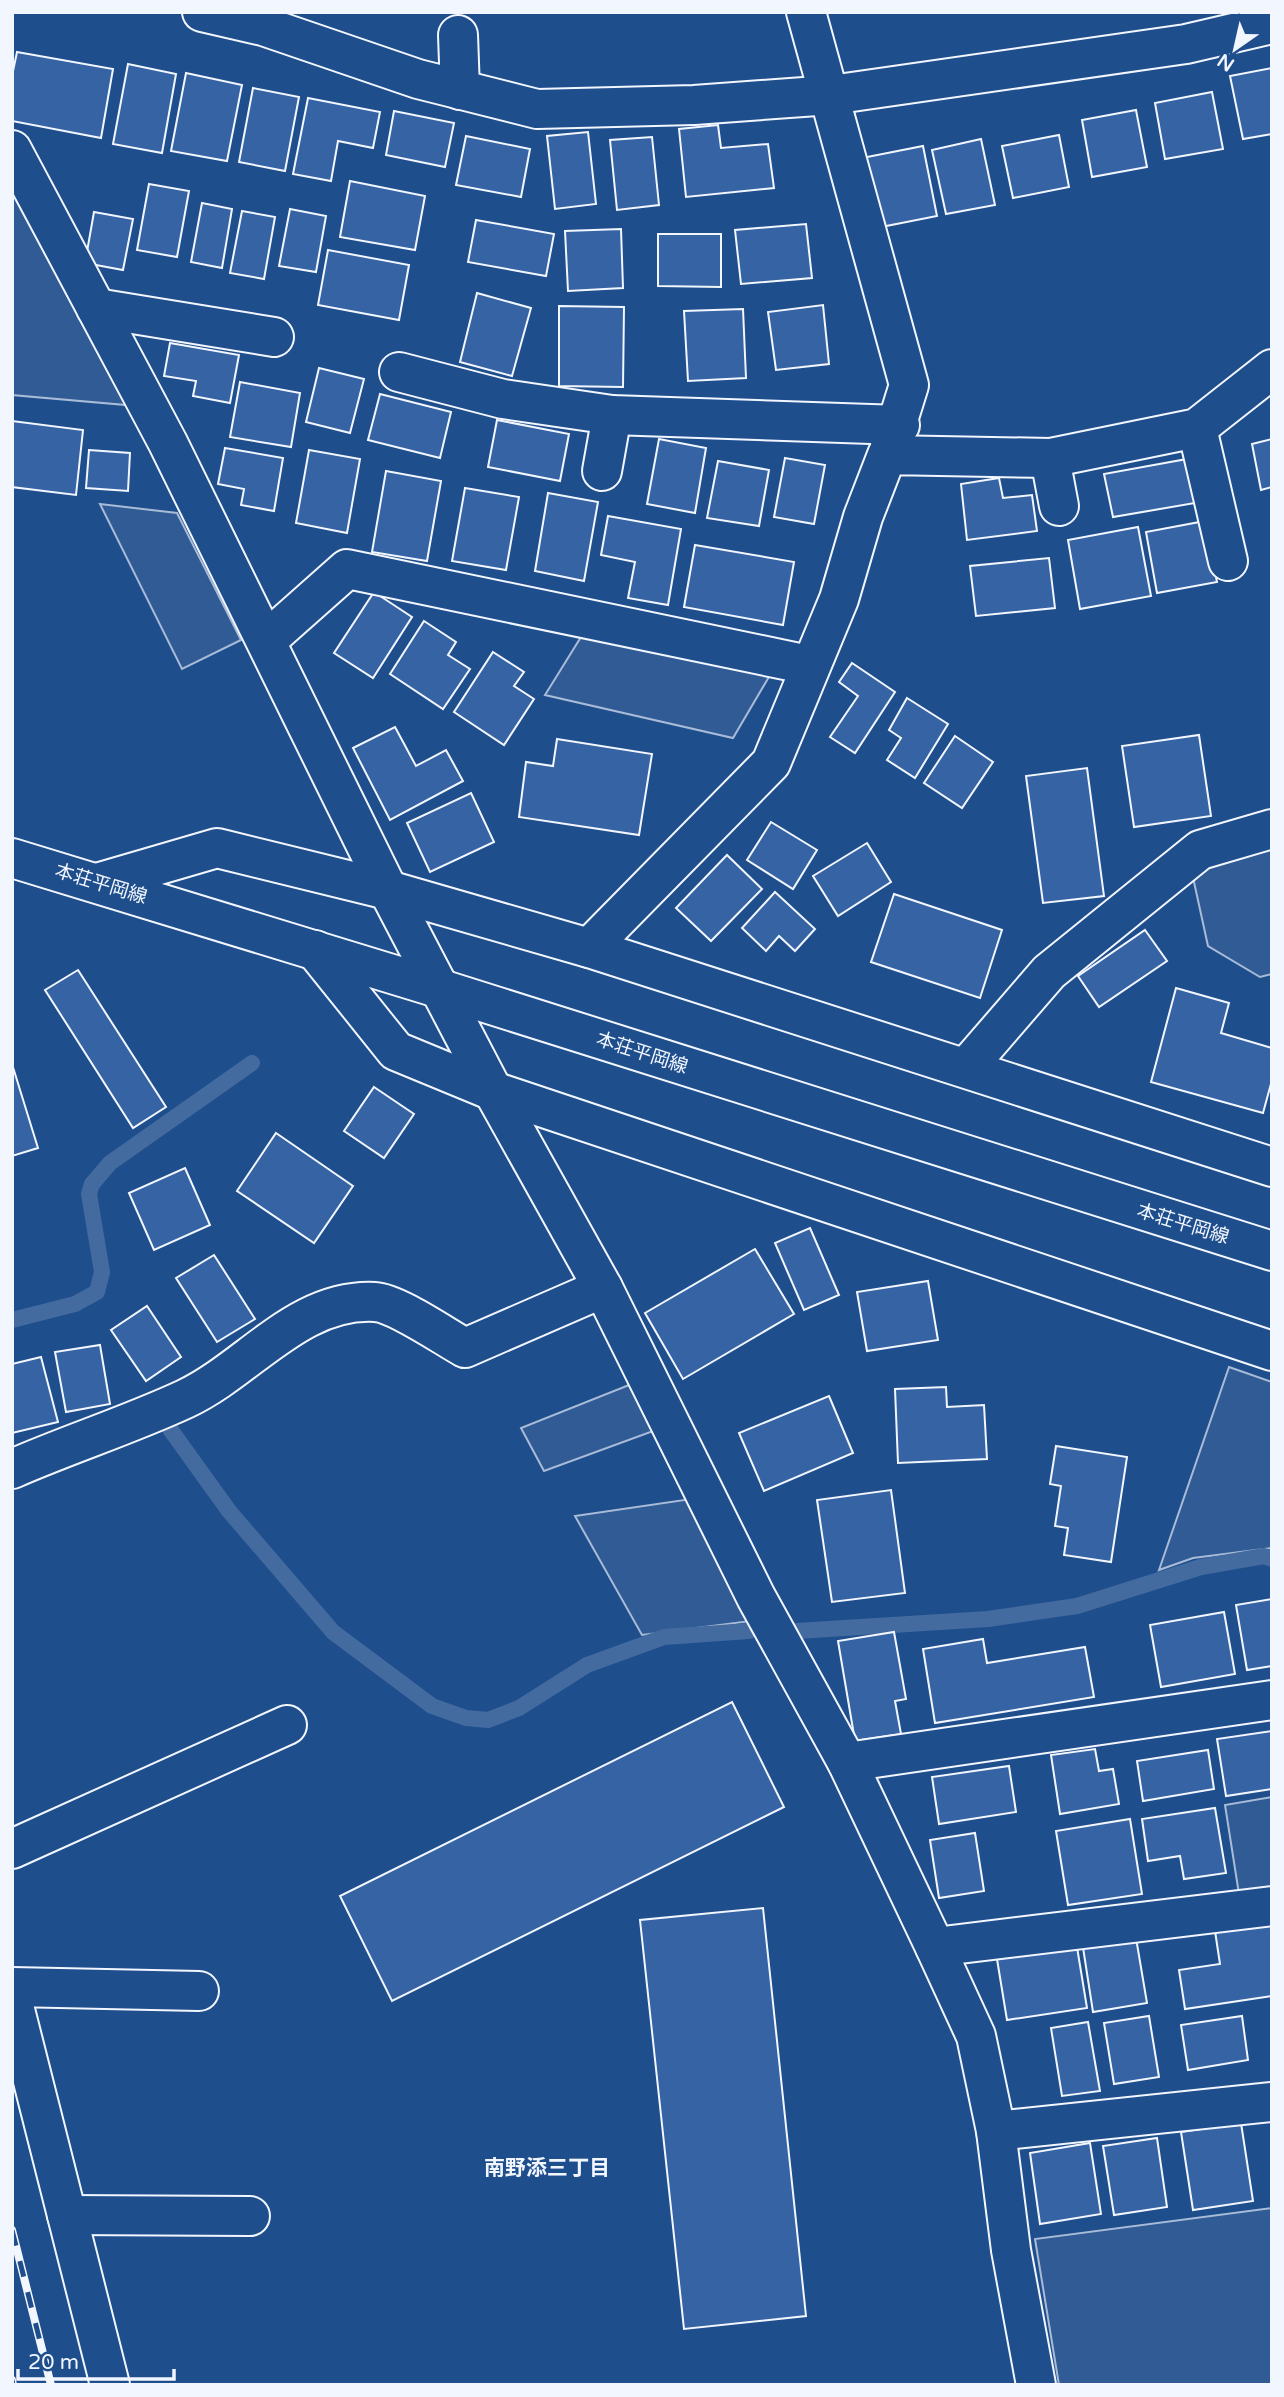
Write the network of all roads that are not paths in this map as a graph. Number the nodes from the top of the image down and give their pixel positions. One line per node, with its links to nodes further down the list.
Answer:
1 (202, 12): 5 (street)
2 (806, 12): 6 (street)
3 (1272, 24): 6 (street)
4 (458, 35): 5 (street)
5 (460, 90): 6 (street)
6 (831, 95): 14 (street)
7 (12, 150): 8 (street)
8 (96, 308): 9 (street); 19 (street)
9 (274, 337)
10 (1272, 369): 13 (street)
11 (398, 372): 12 (street)
12 (612, 415): 14 (street); 16 (street)
13 (1197, 428): 15 (street); 18 (street)
14 (893, 440): 15 (street); 20 (street)
15 (1050, 458): 17 (street)
16 (601, 471)
17 (1059, 506)
18 (1228, 561)
19 (267, 640): 20 (street); 24 (street)
20 (809, 665): 25 (street)
21 (1272, 829): 28 (street)
22 (12, 858): 23 (street, 本荘平岡線)
23 (97, 883): 24 (street); 26 (street, 本荘平岡線)
24 (388, 890): 25 (street); 27 (street)
25 (589, 948): 28 (street)
26 (315, 950): 27 (street, 本荘平岡線); 29 (street)
27 (441, 989): 29 (street); 31 (street, 本荘平岡線)
28 (966, 1068): 30 (street)
29 (493, 1091): 32 (street); 33 (street)
30 (1272, 1167)
31 (1272, 1251)
32 (603, 1288): 34 (street); 37 (street)
33 (1272, 1351)
34 (12, 1469)
35 (1272, 1700): 37 (street)
36 (287, 1725): 38 (street)
37 (847, 1762): 40 (street)
38 (12, 1849)
39 (1272, 1906): 40 (street)
40 (936, 1947): 45 (street)
41 (12, 1987): 42 (street)
42 (199, 1992)
43 (12, 1998): 46 (street)
44 (1272, 2102): 45 (street)
45 (996, 2131): 49 (street)
46 (67, 2215): 47 (street); 48 (street)
47 (250, 2216)
48 (110, 2385)
49 (1036, 2385)

